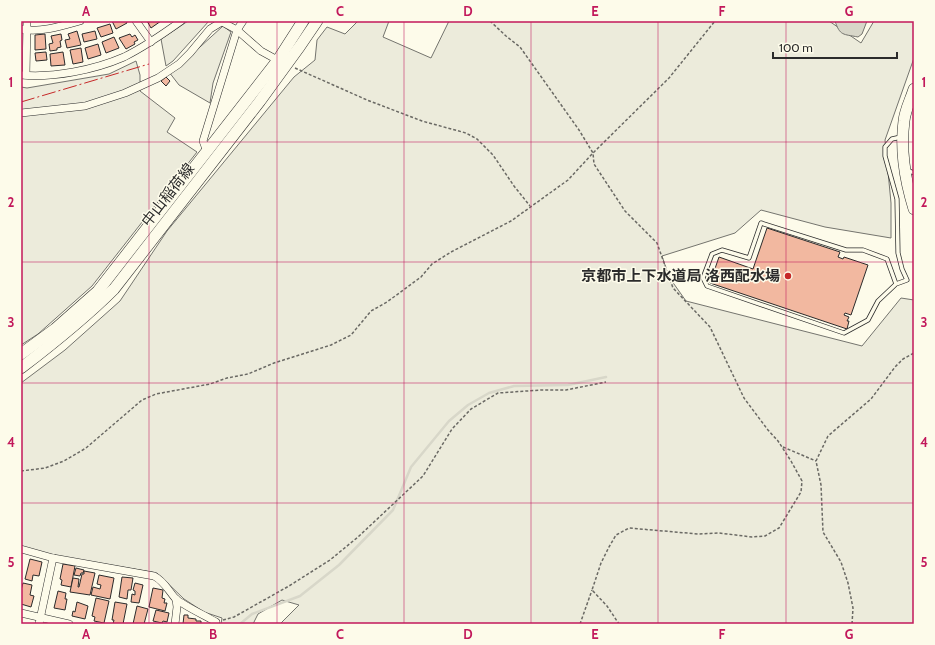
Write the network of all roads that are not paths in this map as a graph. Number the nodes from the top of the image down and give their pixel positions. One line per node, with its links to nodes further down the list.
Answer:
1 (27, 21): 9 (street)
2 (77, 21): 9 (street)
3 (136, 21): 11 (street)
4 (181, 21): 11 (street)
5 (223, 21): 10 (street); 15 (street)
6 (243, 21): 10 (street)
7 (303, 21): 12 (main road, 中山稲荷線)
8 (317, 21): 12 (main road, 中山稲荷線)
9 (24, 29): 13 (street)
10 (237, 30): 12 (street); 17 (street)
11 (151, 42): 13 (street)
12 (283, 62): 17 (main road, 中山稲荷線); 22 (main road, 中山稲荷線)
13 (23, 75)
14 (914, 89): 16 (main road)
15 (21, 113)
16 (903, 137): 18 (main road); 20 (lane)
17 (207, 152): 21 (main road, 中山稲荷線)
18 (909, 171): 19 (main road)
19 (914, 209)
20 (896, 284): 20 (lane)
21 (21, 354)
22 (21, 368)
23 (21, 549): 24 (street)
24 (53, 558): 25 (street); 27 (street)
25 (176, 599): 28 (street); 30 (street)
26 (21, 613): 27 (street)
27 (39, 621): 29 (street)
28 (215, 623)
29 (69, 624)
30 (175, 624)

